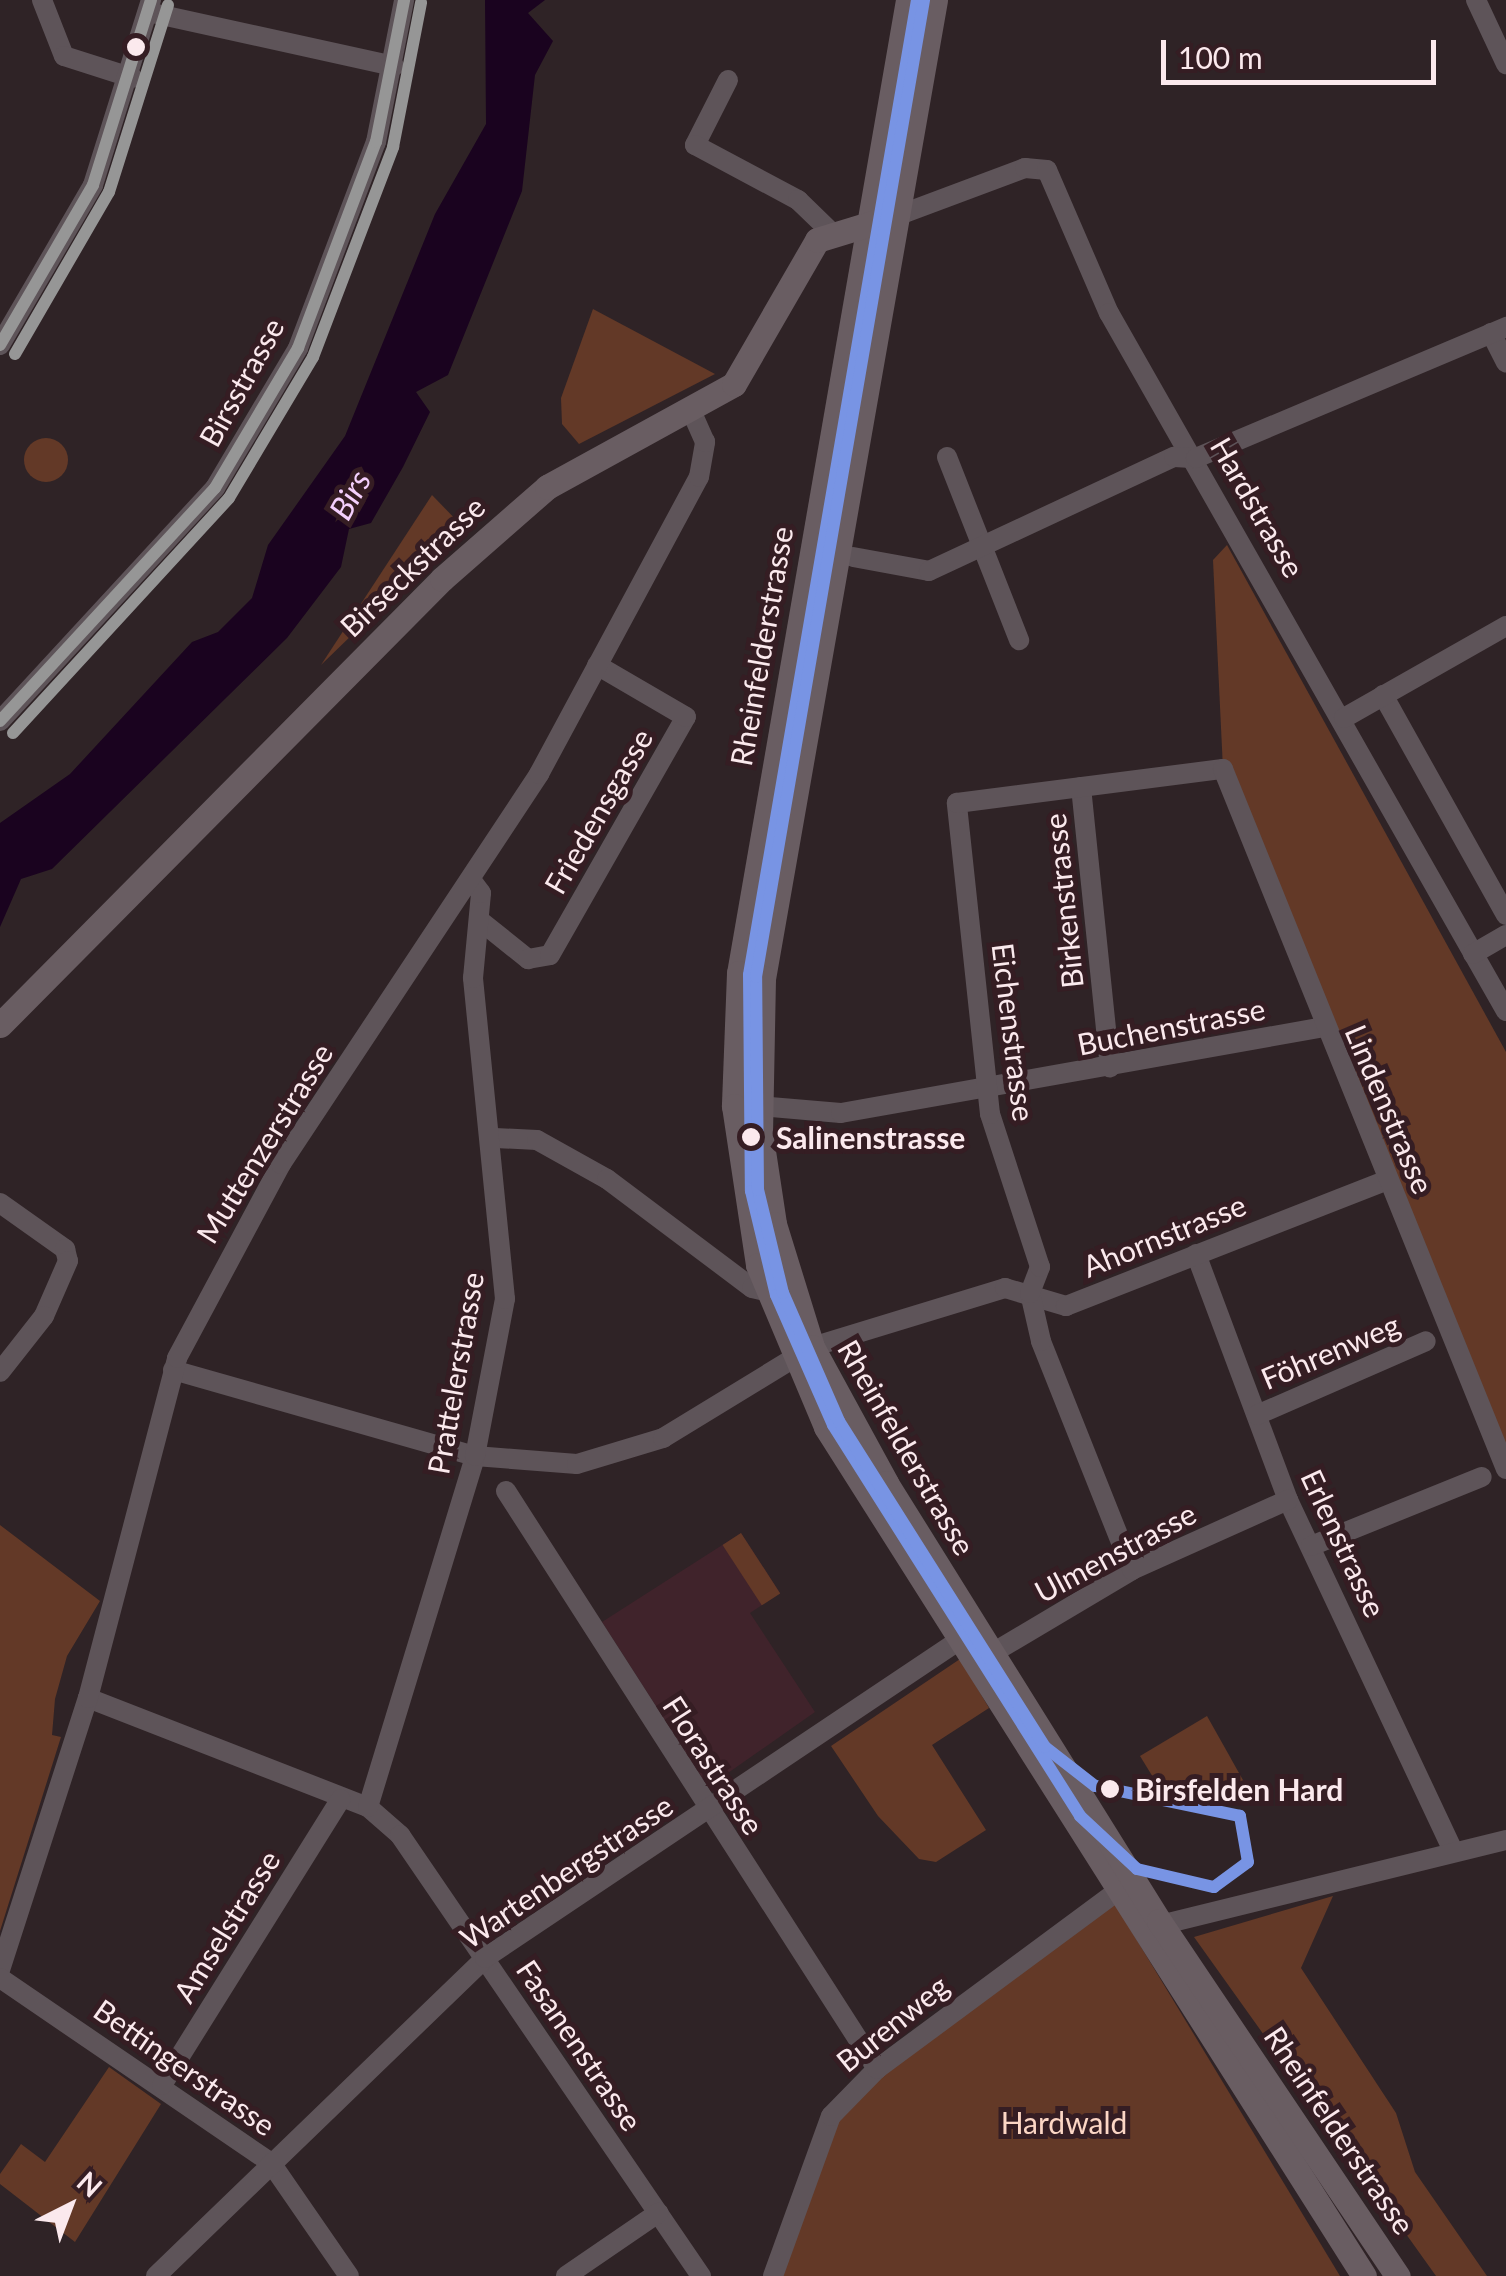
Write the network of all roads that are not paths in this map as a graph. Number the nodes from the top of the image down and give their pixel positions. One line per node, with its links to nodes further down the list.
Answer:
1 (42, 0): 9 (street)
2 (404, 0): 8 (street, Birsstrasse)
3 (908, 0): 12 (main road, Rheinfelderstrasse)
4 (935, 0): 11 (main road, Rheinfelderstrasse)
5 (1476, 0): 7 (street)
6 (150, 6): 8 (street); 9 (street)
7 (1506, 64)
8 (394, 66): 27 (street, Birsstrasse)
9 (133, 78): 15 (street)
10 (728, 80): 13 (street)
11 (894, 217): 12 (main road); 19 (street, Hardstrasse); 40 (main road, Rheinfelderstrasse)
12 (866, 224): 13 (main road); 40 (main road, Rheinfelderstrasse)
13 (828, 230): 17 (main road, Birseckstrasse)
14 (1498, 330): 16 (street); 19 (street)
15 (0, 345)
16 (1506, 362)
17 (690, 410): 24 (street, Muttenzerstrasse); 36 (main road, Birseckstrasse)
18 (947, 457): 20 (street)
19 (1196, 458): 20 (street); 26 (street, Hardstrasse)
20 (984, 551): 21 (street); 23 (street)
21 (853, 557)
22 (1506, 626): 25 (street)
23 (1020, 640)
24 (597, 665): 30 (street, Muttenzerstrasse); 32 (street, Friedensgasse)
25 (1384, 696): 26 (street); 31 (street)
26 (1344, 718): 34 (street, Hardstrasse)
27 (0, 721)
28 (1224, 768): 29 (street, Eichenstrasse); 37 (street, Lindenstrasse)
29 (1081, 787): 38 (street, Birkenstrasse); 39 (street, Eichenstrasse)
30 (472, 881): 32 (street, Prattelerstrasse); 49 (street, Muttenzerstrasse)
31 (1506, 916)
32 (483, 923): 41 (street, Prattelerstrasse)
33 (1506, 935): 34 (street)
34 (1473, 954): 35 (street, Hardstrasse)
35 (1506, 1011)
36 (0, 1026)
37 (1323, 1028): 38 (street, Buchenstrasse); 42 (street, Lindenstrasse)
38 (1110, 1068): 39 (street, Buchenstrasse)
39 (990, 1092): 40 (street, Buchenstrasse); 46 (street, Eichenstrasse)
40 (746, 1105): 45 (main road, Rheinfelderstrasse)
41 (495, 1138): 45 (street); 52 (street, Prattelerstrasse)
42 (1387, 1180): 44 (street, Ahornstrasse); 53 (street, Lindenstrasse)
43 (0, 1203): 50 (street)
44 (1196, 1254): 46 (street, Ahornstrasse); 51 (street, Erlenstrasse)
45 (778, 1292): 48 (main road, Rheinfelderstrasse)
46 (1030, 1293): 48 (street, Ahornstrasse); 58 (street, Eichenstrasse)
47 (1426, 1341): 51 (street, Föhrenweg)
48 (801, 1351): 52 (street); 59 (main road, Rheinfelderstrasse); 60 (main road, Rheinfelderstrasse)
49 (173, 1370): 52 (street); 61 (street, Muttenzerstrasse)
50 (0, 1372)
51 (1256, 1415): 56 (street, Erlenstrasse)
52 (475, 1456): 63 (street, Prattelerstrasse)
53 (1506, 1470)
54 (1482, 1477): 57 (street)
55 (506, 1491): 64 (street, Florastrasse)
56 (1288, 1500): 57 (street, Erlenstrasse); 58 (street, Ulmenstrasse)
57 (1310, 1546): 66 (street, Erlenstrasse)
58 (1132, 1570): 60 (street, Ulmenstrasse)
59 (958, 1641): 60 (main road, Rheinfelderstrasse); 64 (street, Wartenbergstrasse)
60 (982, 1659): 67 (main road, Rheinfelderstrasse)
61 (88, 1698): 62 (street, Fasanenstrasse); 70 (street, Muttenzerstrasse)
62 (340, 1799): 63 (street, Fasanenstrasse); 72 (street, Amselstrasse)
63 (368, 1807): 69 (street, Fasanenstrasse)
64 (706, 1812): 69 (street, Wartenbergstrasse); 71 (street, Florastrasse)
65 (1506, 1840): 66 (street)
66 (1453, 1850): 68 (street)
67 (1124, 1884): 68 (main road, Rheinfelderstrasse); 71 (street, Burenweg)
68 (1151, 1927): 80 (main road, Rheinfelderstrasse); 81 (main road, Rheinfelderstrasse)
69 (485, 1958): 73 (street, Wartenbergstrasse); 74 (street, Fasanenstrasse)
70 (0, 1974): 72 (street, Bettingerstrasse)
71 (877, 2068): 79 (street, Burenweg)
72 (162, 2084): 73 (street, Bettingerstrasse)
73 (270, 2163): 75 (street, Wartenbergstrasse); 76 (street, Bettingerstrasse)
74 (658, 2214): 77 (street); 78 (street, Fasanenstrasse)
75 (156, 2276)
76 (349, 2276)
77 (566, 2276)
78 (701, 2276)
79 (773, 2276)
80 (1364, 2276)
81 (1398, 2276)

